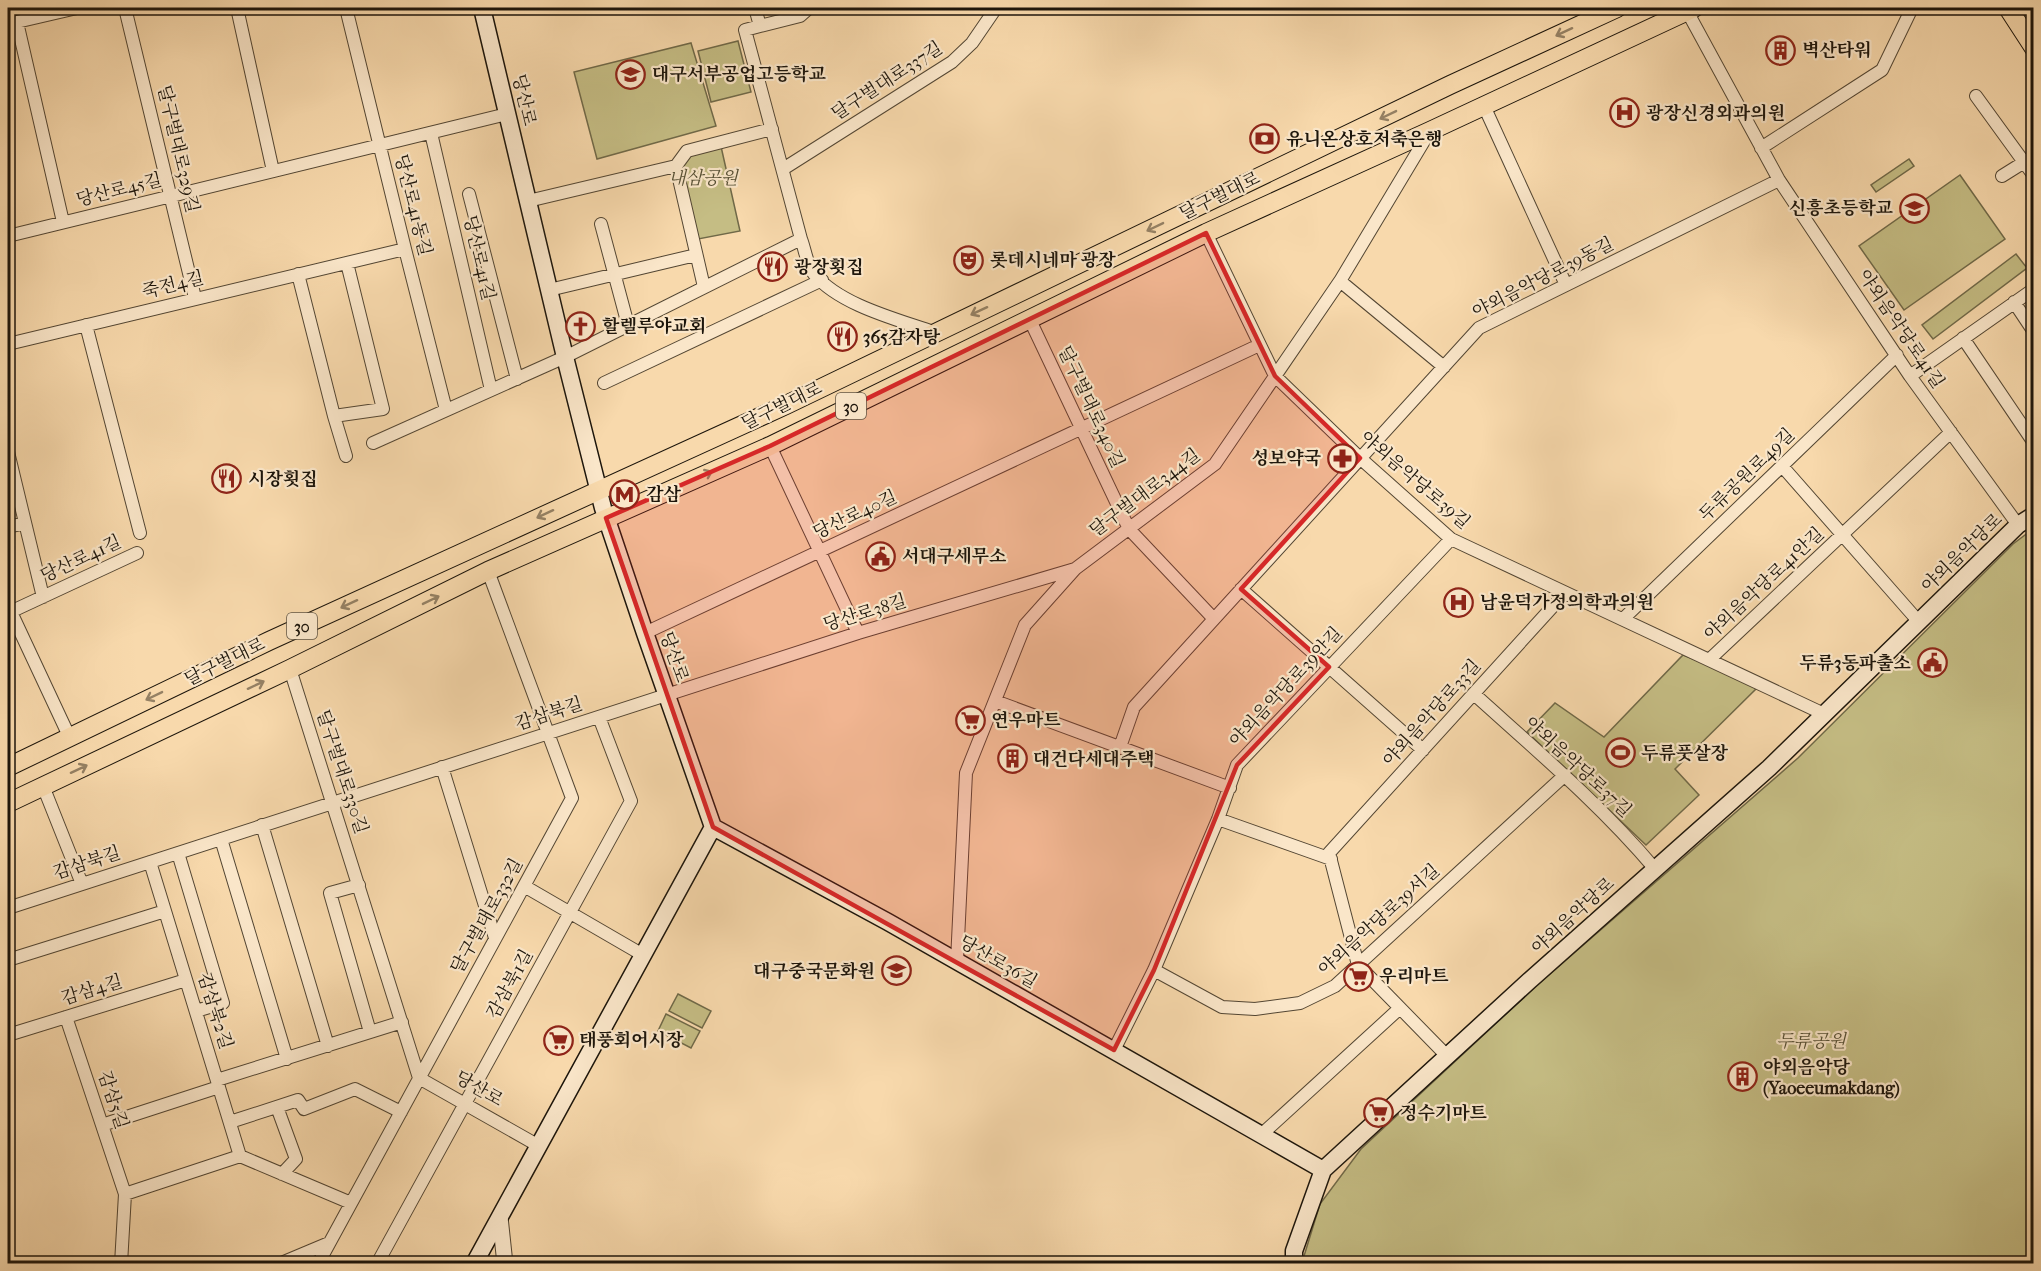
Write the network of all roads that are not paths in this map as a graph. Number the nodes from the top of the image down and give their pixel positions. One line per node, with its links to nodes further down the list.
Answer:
1 (77, 8): 15 (street)
2 (125, 8): 34 (street, 달구벌대로329길)
3 (237, 8): 29 (street)
4 (346, 8): 24 (street, 당산로41동길)
5 (482, 8): 20 (main road, 당산로)
6 (755, 8): 16 (street)
7 (809, 8): 16 (street)
8 (1617, 8): 57 (main road, 달구벌대로 / 30, one-way to 57)
9 (1912, 8): 25 (street)
10 (1994, 8): 17 (main road)
11 (2008, 8): 17 (main road)
12 (2020, 8): 17 (main road)
13 (992, 9): 28 (street, 달구벌대로337길)
14 (1690, 9): 19 (main road, 달구벌대로 / 30); 25 (street, 야외음악당로41길)
15 (12, 23): 36 (street)
16 (760, 26): 21 (street)
17 (2029, 41)
18 (1976, 96): 26 (street)
19 (1484, 106): 22 (main road, 달구벌대로 / 30); 48 (street)
20 (507, 114): 23 (street, 당산로45길); 35 (main road, 당산로)
21 (772, 129): 27 (street); 28 (street)
22 (1430, 131): 38 (main road, 달구벌대로 / 30); 47 (street, 달구벌대로344길)
23 (431, 133): 24 (street, 당산로45길); 69 (street, 당산로41길)
24 (380, 145): 29 (street, 당산로45길); 41 (street, 당산로41동길)
25 (1761, 148): 32 (street, 야외음악당로41길)
26 (2029, 159): 30 (street); 31 (street)
27 (676, 166): 35 (street); 42 (street)
28 (783, 170): 40 (street)
29 (273, 171): 34 (street, 당산로45길)
30 (2034, 176)
31 (2002, 177)
32 (1779, 180): 48 (street, 야외음악당로39동길); 62 (street, 야외음악당로41길)
33 (469, 194): 67 (street, 당산로41길)
34 (170, 196): 36 (street, 당산로45길); 52 (street, 달구벌대로329길)
35 (528, 201): 51 (main road, 당산로)
36 (63, 222): 39 (street, 당산로45길)
37 (601, 224): 45 (street)
38 (1206, 233): 54 (main road, 달구벌대로 / 30); 65 (street, 야외음악당로39길)
39 (8, 236)
40 (801, 239): 46 (street); 49 (street)
41 (405, 249): 43 (street, 죽전4길); 70 (street, 당산로41동길)
42 (696, 255): 45 (street); 49 (street)
43 (347, 263): 44 (street, 죽전4길); 71 (street)
44 (298, 274): 52 (street, 죽전4길); 71 (street)
45 (614, 274): 51 (street); 56 (street)
46 (822, 280): 57 (street); 68 (street)
47 (1340, 281): 64 (street); 65 (street, 달구벌대로344길)
48 (1566, 285): 64 (street, 야외음악당로39동길)
49 (704, 286): 56 (street)
50 (2034, 289): 53 (street)
51 (549, 290): 63 (main road, 당산로)
52 (195, 298): 55 (street, 죽전4길)
53 (2014, 302): 58 (street); 59 (street)
54 (1029, 318): 72 (street, 달구벌대로340길); 76 (main road, 달구벌대로 / 30)
55 (86, 325): 60 (street, 죽전4길); 90 (street, 당산로41길)
56 (628, 325): 63 (street)
57 (933, 332): 78 (main road, 달구벌대로 / 30)
58 (2034, 332)
59 (1963, 338): 66 (street); 75 (street)
60 (8, 344)
61 (1253, 348): 72 (street)
62 (1897, 356): 66 (street, 야외음악당로41길); 81 (street, 두류공원로49길)
63 (565, 357): 67 (street); 82 (main road, 당산로)
64 (1444, 366): 80 (street, 야외음악당로39동길)
65 (1275, 376): 80 (street, 야외음악당로39길); 89 (street, 달구벌대로344길)
66 (1910, 376): 73 (street, 야외음악당로41길)
67 (517, 379): 69 (street)
68 (604, 383)
69 (491, 390): 70 (street)
70 (446, 410): 74 (street)
71 (334, 416): 79 (street)
72 (1082, 429): 89 (street, 달구벌대로340길); 93 (street, 당산로40길)
73 (1951, 432): 87 (street, 야외음악당로41길); 91 (street, 야외음악당로41안길)
74 (372, 443)
75 (2034, 443)
76 (770, 446): 83 (main road, 달구벌대로 / 30, one-way to 76); 93 (street)
77 (8, 453): 86 (street)
78 (682, 453): 82 (main road, 달구벌대로 / 30); 83 (main road)
79 (346, 456)
80 (1360, 458): 92 (street, 야외음악당로39길); 97 (street)
81 (1782, 466): 91 (street, 야외음악당로41안길); 102 (street, 두류공원로49길)
82 (598, 490): 85 (main road, 당산로); 115 (main road, 달구벌대로 / 30, one-way to 115)
83 (661, 494): 85 (main road, 달구벌대로 / 30)
84 (2034, 515): 87 (main road, 야외음악당로)
85 (606, 518): 96 (main road, 달구벌대로 / 30); 104 (main road, 당산로)
86 (25, 523): 88 (street); 99 (street)
87 (2018, 525): 103 (main road, 야외음악당로)
88 (8, 527)
89 (1129, 529): 95 (street, 달구벌대로344길); 101 (street, 달구벌대로340길)
90 (140, 533)
91 (1843, 535): 103 (street, 야외음악당로); 106 (street, 야외음악당로41안길)
92 (1451, 539): 98 (street, 야외음악당로39길); 107 (street, 야외음악당로39안길)
93 (820, 551): 104 (street, 당산로40길); 105 (street)
94 (137, 553): 99 (street, 당산로41길)
95 (1075, 569): 105 (street, 당산로38길); 111 (street, 달구벌대로344길)
96 (488, 572): 108 (main road, 달구벌대로 / 30, one-way to 96); 114 (street, 달구벌대로332길)
97 (1241, 589): 101 (street); 107 (street)
98 (1565, 592): 102 (street, 야외음악당로39길); 109 (street, 야외음악당로33길)
99 (43, 597): 100 (street, 당산로41길)
100 (9, 613): 115 (street)
101 (1214, 619): 116 (street)
102 (1623, 620): 106 (street, 야외음악당로39길)
103 (1919, 622): 112 (main road, 야외음악당로)
104 (645, 633): 110 (main road, 당산로)
105 (858, 633): 110 (street, 당산로38길)
106 (1709, 660): 112 (street, 야외음악당로39길)
107 (1329, 668): 117 (street); 122 (street, 야외음악당로39안길)
108 (290, 669): 121 (main road, 달구벌대로 / 30, one-way to 108); 123 (street, 달구벌대로330길)
109 (1474, 694): 117 (street, 야외음악당로33길); 120 (street, 야외음악당로37길)
110 (667, 695): 113 (street, 감삼북길); 127 (main road, 당산로)
111 (995, 701): 116 (street); 142 (street, 달구벌대로344길)
112 (1824, 714): 132 (main road, 야외음악당로)
113 (599, 717): 114 (street, 감삼북길); 138 (street, 감삼북1길)
114 (548, 733): 119 (street, 감삼북길); 135 (street, 달구벌대로332길)
115 (69, 736): 118 (main road, 달구벌대로 / 30)
116 (1120, 747): 122 (street)
117 (1423, 750): 130 (street, 야외음악당로33길)
118 (8, 767)
119 (442, 767): 123 (street, 감삼북길); 139 (street)
120 (1565, 775): 132 (street, 야외음악당로37길); 143 (street, 야외음악당로39서길)
121 (43, 786): 124 (main road, 달구벌대로 / 30); 133 (street)
122 (1230, 788): 125 (street, 야외음악당로39안길)
123 (333, 802): 126 (street, 감삼북길); 134 (street, 달구벌대로330길)
124 (8, 803)
125 (1218, 819): 130 (street); 144 (street, 야외음악당로39안길)
126 (262, 825): 128 (street, 감삼북길); 152 (street)
127 (713, 827): 140 (main road); 142 (main road, 당산로36길)
128 (221, 839): 129 (street, 감삼북길); 155 (street)
129 (178, 853): 131 (street, 감삼북길); 147 (street)
130 (1331, 859): 143 (street)
131 (150, 862): 133 (street, 감삼북길); 137 (street, 감삼북2길)
132 (1655, 868): 154 (main road, 야외음악당로)
133 (82, 884): 136 (street, 감삼북길)
134 (359, 885): 149 (street, 달구벌대로330길); 150 (street)
135 (524, 886): 138 (street); 139 (street, 달구벌대로332길)
136 (8, 908)
137 (165, 911): 141 (street); 145 (street, 감삼북2길)
138 (570, 913): 140 (street); 158 (street, 감삼북1길)
139 (495, 938): 156 (street, 달구벌대로332길)
140 (643, 955): 164 (main road)
141 (8, 960)
142 (957, 961): 153 (main road, 당산로36길)
143 (1358, 965): 144 (street, 야외음악당로39서길); 146 (street)
144 (1154, 970): 153 (street, 야외음악당로39안길)
145 (186, 980): 147 (street, 감삼북2길); 148 (street, 감삼4길)
146 (1400, 1008): 154 (street); 163 (street)
147 (196, 1011): 157 (street, 감삼북2길)
148 (66, 1017): 151 (street, 감삼4길); 162 (street, 감삼5길)
149 (402, 1022): 150 (street); 156 (street)
150 (370, 1032): 152 (street)
151 (8, 1035)
152 (328, 1046): 155 (street)
153 (1113, 1050): 163 (main road, 당산로36길)
154 (1447, 1056): 166 (main road, 야외음악당로)
155 (287, 1059): 157 (street)
156 (419, 1078): 158 (street, 당산로); 160 (street, 달구벌대로332길)
157 (218, 1083): 161 (street, 감삼북2길); 162 (street)
158 (465, 1104): 164 (street, 당산로); 175 (street, 감삼북1길)
159 (277, 1107): 160 (street); 161 (street); 167 (street)
160 (400, 1112): 169 (street, 달구벌대로332길)
161 (230, 1122): 165 (street, 감삼북2길)
162 (102, 1125): 168 (street, 감삼5길)
163 (1261, 1134): 166 (main road, 당산로36길)
164 (539, 1146): 170 (main road)
165 (240, 1156): 167 (street); 168 (street)
166 (1323, 1170): 178 (main road, 야외음악당로)
167 (282, 1174): 169 (street)
168 (125, 1194): 172 (street, 감삼5길)
169 (351, 1203): 171 (street, 달구벌대로332길)
170 (500, 1218): 176 (main road); 177 (street)
171 (329, 1243): 173 (street); 174 (street, 달구벌대로332길)
172 (121, 1263)
173 (279, 1263)
174 (318, 1263)
175 (377, 1263)
176 (474, 1263)
177 (505, 1263)
178 (1294, 1263)

